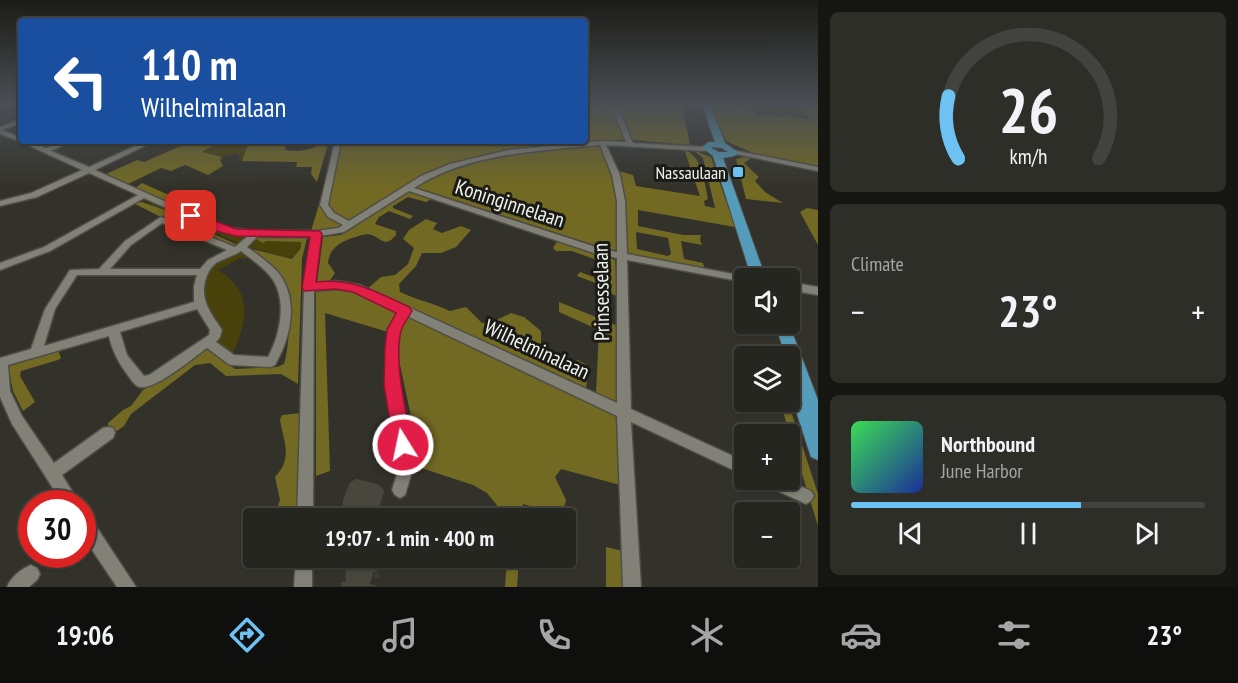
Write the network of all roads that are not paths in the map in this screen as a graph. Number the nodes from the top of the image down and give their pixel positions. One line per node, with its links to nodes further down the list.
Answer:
1 (626, 132): 4 (street)
2 (713, 132): 12 (main road)
3 (602, 143): 4 (street); 10 (street); 22 (street, Prinsesselaan)
4 (630, 143): 12 (street)
5 (32, 144): 11 (street)
6 (62, 144): 11 (street)
7 (145, 144): 13 (street)
8 (337, 144): 18 (street)
9 (543, 144): 10 (street)
10 (548, 148): 15 (street)
11 (47, 150): 13 (street)
12 (719, 150): 14 (street); 24 (main road); 25 (main road)
13 (89, 169): 16 (street); 17 (street)
14 (818, 169)
15 (407, 188): 18 (street); 22 (street, Koninginnelaan)
16 (144, 195): 19 (street); 23 (street)
17 (0, 204)
18 (350, 225): 20 (street)
19 (255, 234): 20 (street); 21 (street)
20 (316, 234): 29 (street)
21 (240, 249): 26 (street); 27 (street); 36 (street)
22 (621, 258): 28 (street, Koninginnelaan); 40 (street, Prinsesselaan)
23 (0, 267)
24 (756, 268)
25 (763, 268)
26 (102, 272): 27 (street); 37 (street)
27 (203, 272): 32 (street)
28 (734, 277)
29 (309, 288): 33 (street, Wilhelminalaan); 50 (street)
30 (800, 288): 31 (street)
31 (818, 291)
32 (199, 304): 34 (street); 36 (street)
33 (404, 311): 40 (street, Wilhelminalaan); 47 (street)
34 (114, 330): 36 (street); 37 (street)
35 (786, 334): 41 (main road)
36 (208, 342)
37 (36, 353): 38 (street)
38 (1, 363): 45 (street)
39 (800, 397): 43 (main road)
40 (624, 413): 44 (street, Wilhelminalaan); 57 (street, Prinsesselaan)
41 (818, 423)
42 (108, 433): 45 (street)
43 (818, 451)
44 (734, 463)
45 (52, 473): 46 (street)
46 (63, 490)
47 (400, 490)
48 (792, 490): 49 (street)
49 (806, 496)
50 (305, 508)
51 (96, 540): 55 (street)
52 (304, 568): 56 (street)
53 (31, 574): 54 (street)
54 (16, 587)
55 (127, 587)
56 (303, 587)
57 (632, 587)

